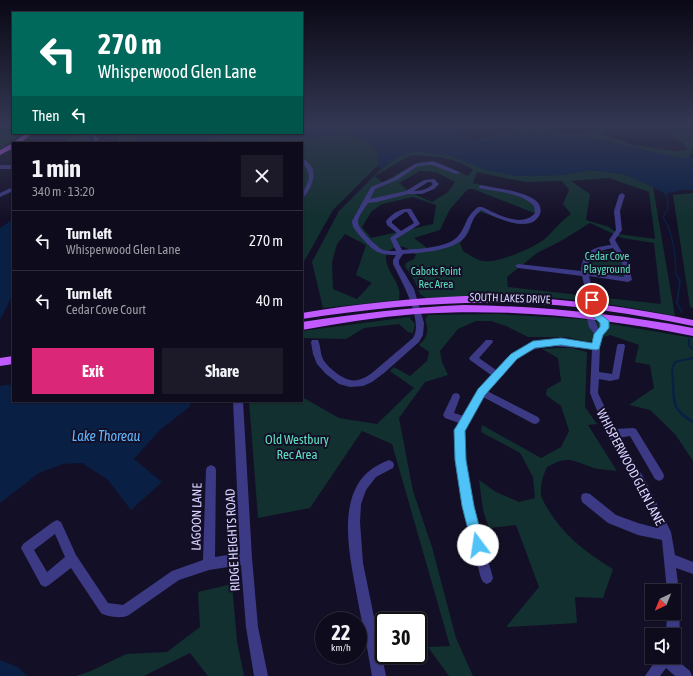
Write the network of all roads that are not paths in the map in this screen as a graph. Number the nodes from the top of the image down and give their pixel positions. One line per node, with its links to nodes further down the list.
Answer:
1 (303, 161): 9 (street)
2 (12, 167): 3 (street)
3 (1, 170)
4 (458, 173): 11 (street)
5 (481, 187): 14 (street)
6 (12, 189): 8 (street)
7 (408, 192): 11 (street)
8 (0, 195)
9 (303, 195)
10 (622, 195): 13 (street)
11 (366, 201): 14 (street)
12 (400, 233): 14 (street)
13 (615, 246): 16 (street); 16 (street)
14 (400, 253): 17 (street)
15 (518, 266): 16 (street)
16 (585, 273): 18 (street)
17 (415, 306): 18 (main road, SOUTH LAKES DRIVE); 19 (main road, SOUTH LAKES DRIVE); 21 (main road, SOUTH LAKES DRIVE); 23 (street)
18 (595, 311): 20 (main road, SOUTH LAKES DRIVE); 22 (main road, SOUTH LAKES DRIVE); 26 (street, WHISPERWOOD GLEN LANE)
19 (303, 316)
20 (693, 323)
21 (303, 326)
22 (693, 332)
23 (316, 342)
24 (489, 342): 31 (street)
25 (621, 346): 32 (street)
26 (596, 347): 31 (street); 32 (street, WHISPERWOOD GLEN LANE)
27 (12, 360): 28 (main road)
28 (0, 362)
29 (12, 367): 30 (main road)
30 (0, 369)
31 (497, 375): 33 (street)
32 (596, 375): 38 (street, WHISPERWOOD GLEN LANE)
33 (481, 392): 36 (street); 37 (street)
34 (456, 397): 37 (street)
35 (238, 402): 44 (street, RIDGE HEIGHTS ROAD)
36 (535, 420)
37 (464, 421): 49 (street)
38 (612, 434): 41 (street); 43 (street, WHISPERWOOD GLEN LANE)
39 (389, 464): 54 (street)
40 (211, 470): 47 (street, LAGOON LANE)
41 (659, 476)
42 (586, 498): 43 (street)
43 (667, 536): 46 (street, WHISPERWOOD GLEN LANE)
44 (246, 558): 47 (street); 53 (street, RIDGE HEIGHTS ROAD)
45 (72, 559): 47 (street)
46 (669, 559): 48 (street); 50 (street, WHISPERWOOD GLEN LANE)
47 (209, 564)
48 (693, 568)
49 (488, 578)
50 (672, 584)
51 (661, 664): 55 (street)
52 (672, 664): 56 (street)
53 (261, 676)
54 (379, 676)
55 (652, 676)
56 (685, 676)

